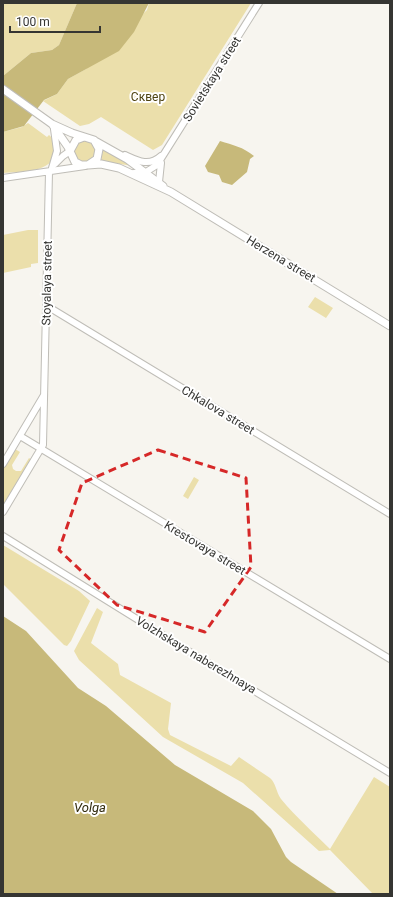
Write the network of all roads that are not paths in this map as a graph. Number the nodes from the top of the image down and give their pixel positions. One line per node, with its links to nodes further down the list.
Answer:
1 (260, 3): 6 (street, Sovietskaya street)
2 (3, 89): 3 (main road)
3 (52, 124): 4 (main road, Herzena street); 5 (main road); 8 (street, Stoyalaya street)
4 (88, 138): 5 (main road); 6 (street); 7 (main road); 9 (main road, Herzena street)
5 (70, 151): 7 (main road); 8 (street)
6 (163, 154): 9 (street, Sovietskaya street); 12 (street, Sovietskaya street)
7 (86, 165): 8 (street); 10 (main road, Herzena street)
8 (51, 170): 11 (street); 14 (street, Stoyalaya street)
9 (146, 172): 10 (street); 12 (main road, Herzena street)
10 (134, 173): 13 (main road, Herzena street)
11 (3, 178)
12 (159, 182): 13 (main road, Herzena street)
13 (171, 192): 15 (main road, Herzena street)
14 (47, 306): 16 (street, Stoyalaya street); 21 (street, Chkalova street)
15 (390, 326)
16 (44, 394): 17 (street, Stoyalaya street); 18 (street, Stoyalaya street)
17 (20, 436): 18 (street, Krestovaya street); 19 (street, Stoyalaya street)
18 (42, 449): 20 (street, Stoyalaya street); 23 (street, Krestovaya street)
19 (3, 464)
20 (3, 512)
21 (390, 514)
22 (3, 536): 24 (street, Volzhskaya naberezhnaya)
23 (390, 659)
24 (390, 773)

